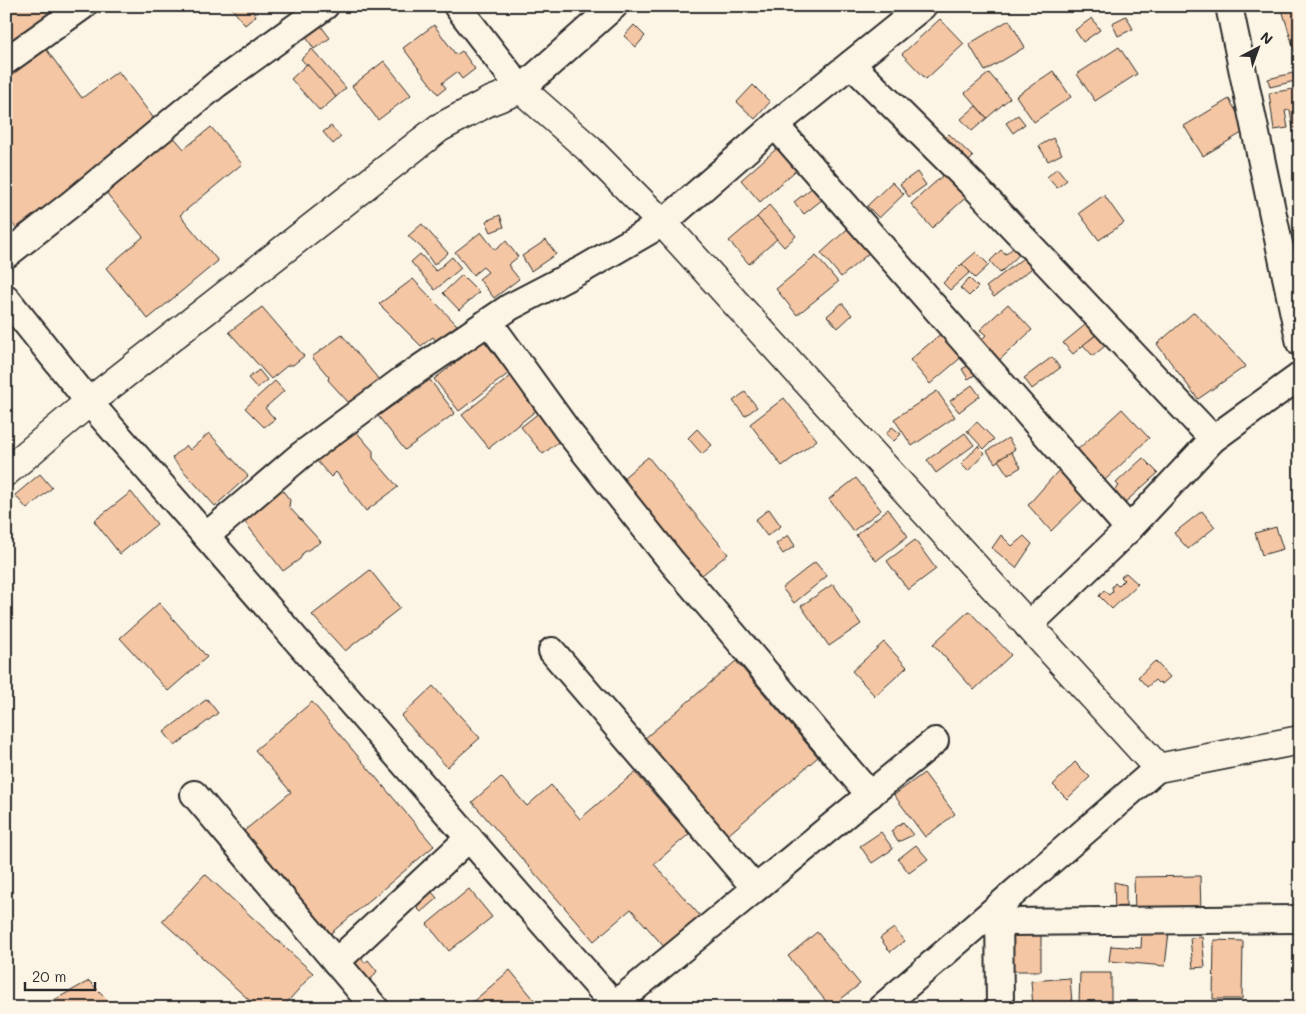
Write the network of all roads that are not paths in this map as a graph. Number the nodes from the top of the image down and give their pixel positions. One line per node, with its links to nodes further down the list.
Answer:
1 (83, 6): 7 (street)
2 (324, 6): 12 (street)
3 (457, 6): 9 (street)
4 (614, 6): 9 (street)
5 (923, 6): 8 (street)
6 (1230, 6): 15 (street)
7 (6, 61)
8 (851, 64): 10 (street); 18 (street)
9 (521, 89): 11 (street); 17 (street)
10 (775, 125): 11 (street); 20 (street)
11 (663, 223): 14 (street); 22 (street)
12 (6, 255)
13 (6, 298): 17 (street)
14 (489, 322): 21 (street); 28 (street)
15 (1300, 344)
16 (1300, 376): 18 (street)
17 (89, 402): 19 (street); 21 (street)
18 (1213, 439): 20 (street)
19 (6, 472)
20 (1128, 529): 22 (street)
21 (206, 536): 29 (street)
22 (1028, 626): 26 (street)
23 (552, 651): 30 (street)
24 (1300, 740): 26 (street)
25 (935, 741): 28 (street)
26 (1158, 768): 31 (street)
27 (194, 794): 33 (street)
28 (870, 795): 30 (street)
29 (469, 838): 33 (street); 34 (street)
30 (755, 888): 34 (street)
31 (1000, 913): 32 (street); 36 (street); 37 (street)
32 (1300, 919)
33 (336, 962): 35 (street)
34 (615, 1006)
35 (375, 1008)
36 (881, 1008)
37 (1000, 1008)

